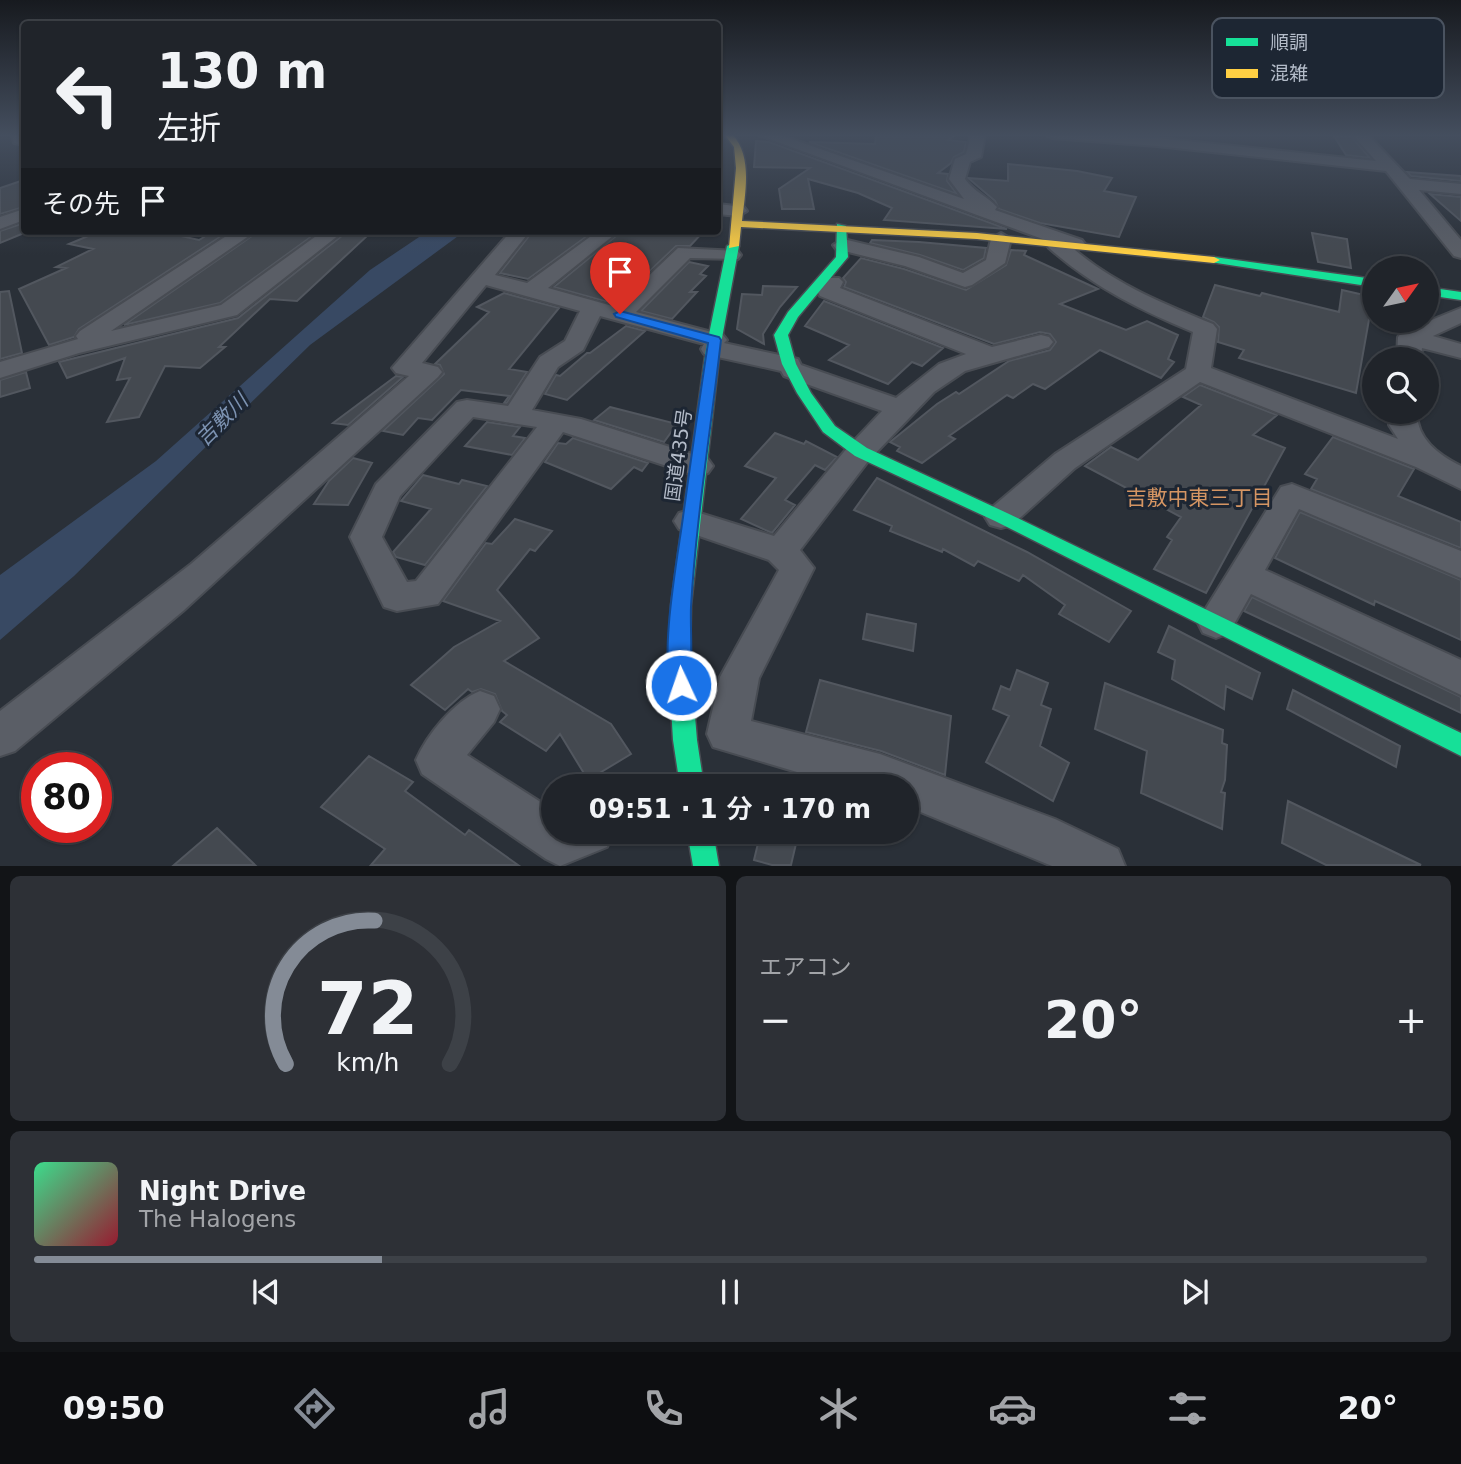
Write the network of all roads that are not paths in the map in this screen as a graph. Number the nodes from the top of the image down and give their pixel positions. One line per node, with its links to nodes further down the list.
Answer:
1 (739, 174): 9 (main road, 国道435号)
2 (865, 174): 11 (street)
3 (958, 174): 11 (street)
4 (1397, 174): 5 (street)
5 (1404, 184): 6 (street); 19 (street)
6 (1461, 189)
7 (721, 210): 9 (street)
8 (21, 215): 10 (street)
9 (738, 217): 16 (main road); 20 (main road, 国道435号)
10 (0, 223)
11 (1002, 229): 16 (main road); 16 (street); 17 (main road); 18 (street)
12 (241, 235): 33 (street)
13 (330, 235): 33 (street)
14 (517, 235): 21 (street)
15 (605, 235): 23 (street)
16 (842, 236): 37 (main road)
17 (1056, 244): 18 (main road); 39 (street)
18 (1085, 247): 22 (main road)
19 (1461, 252)
20 (731, 255): 28 (street); 31 (main road, 国道435号)
21 (480, 277): 23 (street); 56 (street)
22 (1362, 282)
23 (532, 290): 27 (street)
24 (828, 290): 36 (street)
25 (1439, 293): 26 (main road)
26 (1461, 296)
27 (593, 307): 28 (street); 41 (street)
28 (620, 314): 31 (street)
29 (1461, 315): 32 (street)
30 (1041, 342): 36 (street)
31 (714, 345): 37 (street); 46 (main road, 国道435号)
32 (1412, 347)
33 (71, 348): 38 (street)
34 (1439, 350): 35 (street)
35 (1461, 351)
36 (993, 356): 40 (street)
37 (791, 368): 40 (street); 44 (main road)
38 (0, 370)
39 (1198, 372): 45 (street); 48 (street)
40 (901, 409): 44 (street)
41 (515, 415): 42 (street); 42 (street)
42 (556, 422): 46 (street)
43 (1403, 424): 45 (street)
44 (861, 452): 48 (main road); 50 (street)
45 (1426, 460): 47 (street)
46 (698, 466): 49 (main road, 国道435号)
47 (1459, 481)
48 (1001, 517): 53 (main road)
49 (690, 521): 50 (street); 58 (main road, 国道435号)
50 (781, 551): 62 (street)
51 (1461, 565): 52 (street)
52 (1244, 575): 53 (street); 54 (street)
53 (1216, 623): 57 (main road)
54 (1461, 677)
55 (480, 709): 59 (street)
56 (0, 737)
57 (1461, 745)
58 (690, 774)
59 (541, 829)
60 (702, 844): 61 (main road)
61 (706, 866)
62 (1101, 866)

